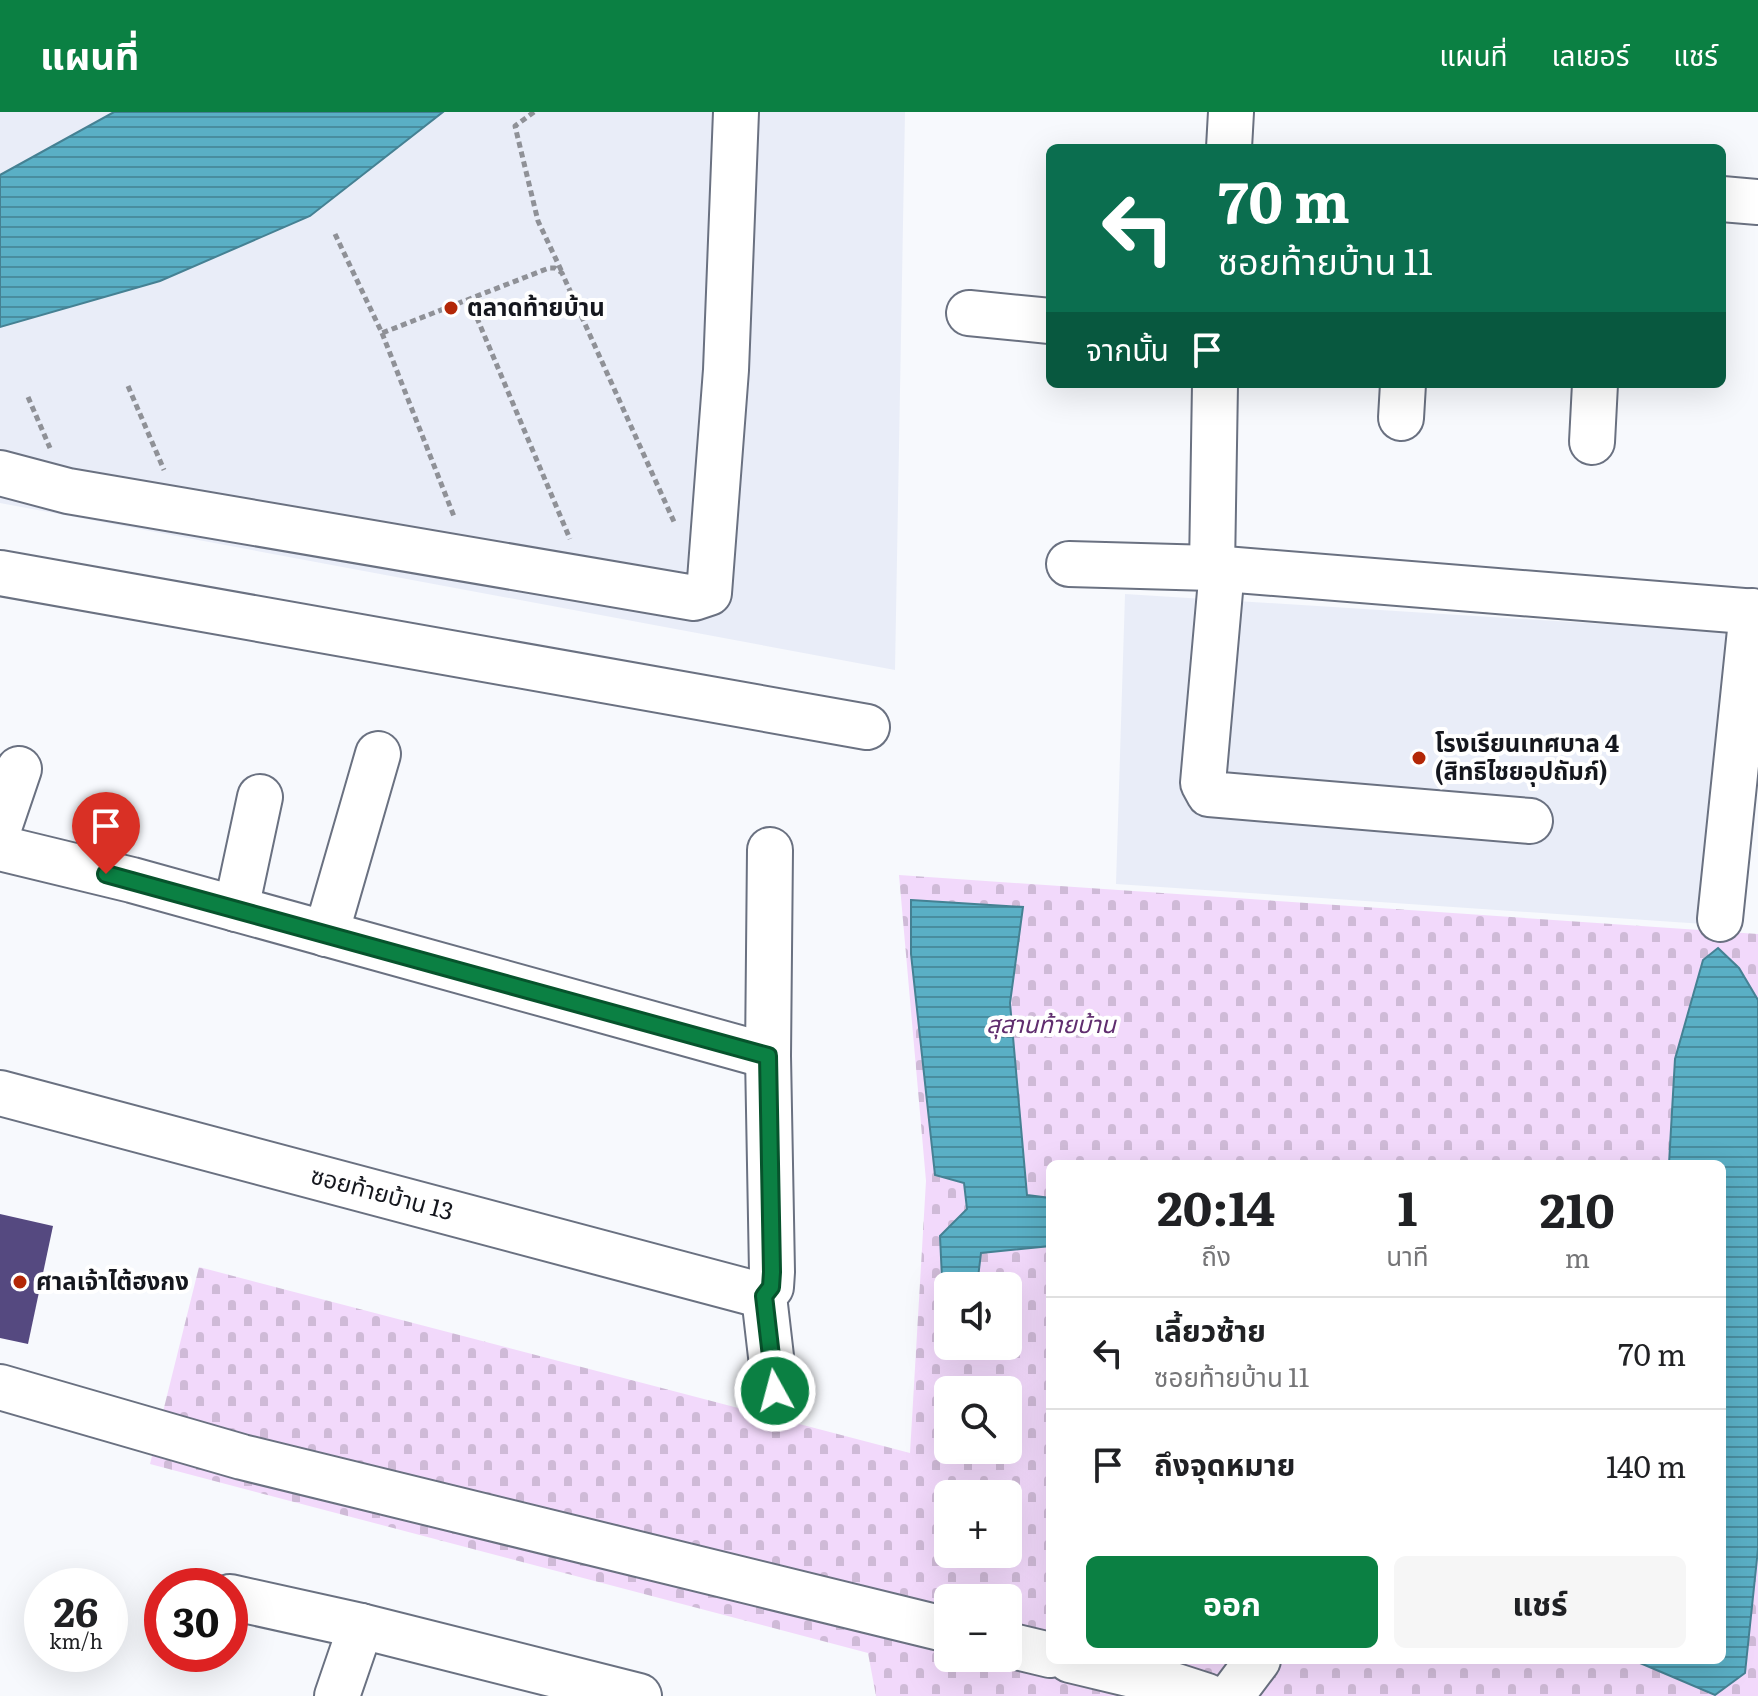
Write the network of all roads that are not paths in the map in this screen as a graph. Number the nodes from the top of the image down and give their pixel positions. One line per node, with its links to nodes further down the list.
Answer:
1 (736, 112): 11 (street)
2 (1231, 112): 3 (street)
3 (1229, 144)
4 (1726, 199): 5 (street)
5 (1758, 202)
6 (969, 313): 7 (street)
7 (1046, 321)
8 (1215, 388): 13 (street)
9 (1595, 388): 10 (street)
10 (1592, 442)
11 (0, 473)
12 (1069, 564): 13 (street)
13 (1217, 568): 15 (street); 21 (street)
14 (0, 573): 16 (street)
15 (1755, 612): 20 (street)
16 (867, 727)
17 (378, 754): 27 (street)
18 (19, 769): 22 (street)
19 (260, 797): 25 (street)
20 (1745, 805): 26 (street)
21 (1530, 821)
22 (0, 825)
23 (0, 848): 25 (street)
24 (770, 850): 28 (street)
25 (236, 909): 27 (street)
26 (1720, 919)
27 (326, 934): 28 (street)
28 (768, 1056): 30 (street)
29 (0, 1093): 30 (street, ซอยท้ายบ้าน 13)
30 (764, 1296): 32 (street)
31 (0, 1387): 35 (street)
32 (775, 1391)
33 (248, 1601): 34 (street)
34 (361, 1626): 40 (street); 41 (street)
35 (934, 1627)
36 (1022, 1648): 37 (street)
37 (1046, 1654)
38 (1087, 1664): 42 (street)
39 (1255, 1664): 43 (street)
40 (337, 1696)
41 (639, 1696)
42 (1207, 1696)
43 (1231, 1696)

